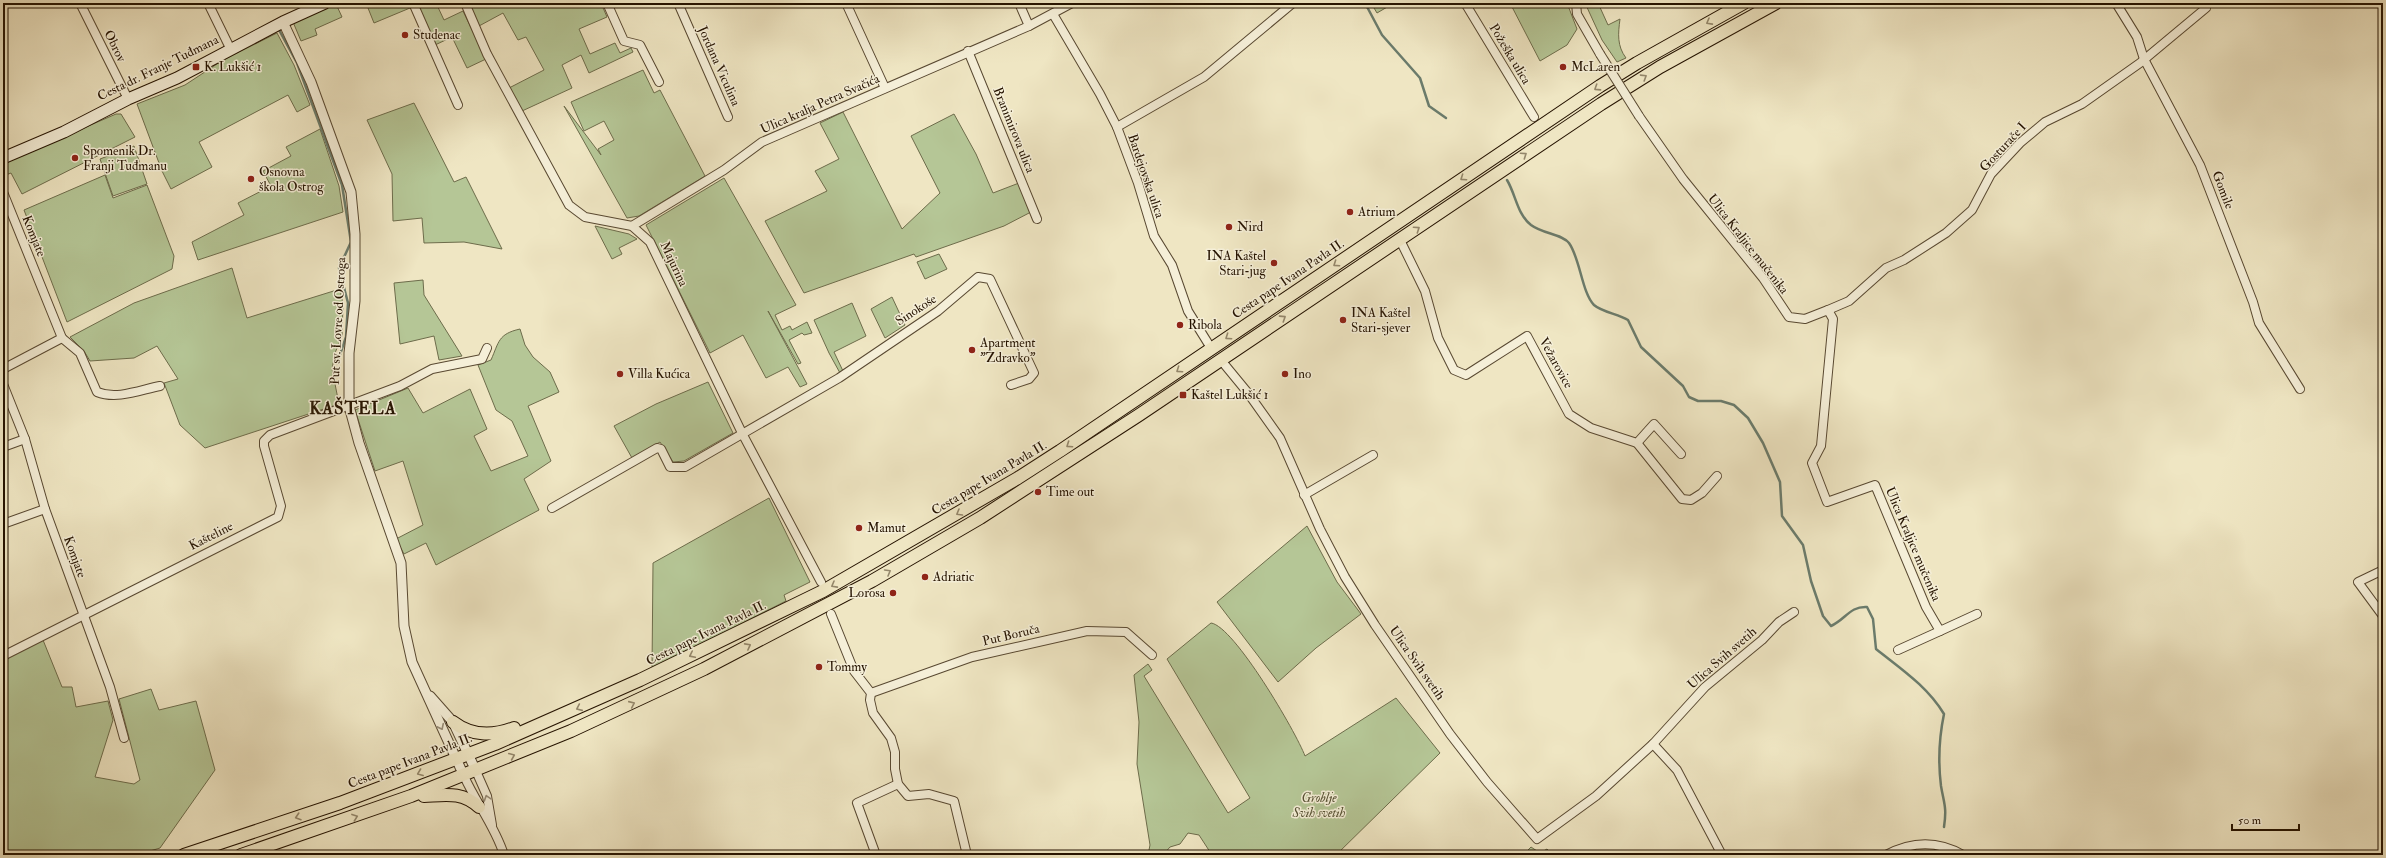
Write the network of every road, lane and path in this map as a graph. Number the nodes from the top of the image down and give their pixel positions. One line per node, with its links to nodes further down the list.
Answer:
1 (80, 3): 26 (street, Obrov)
2 (208, 3): 21 (street)
3 (325, 3): 19 (main road, Cesta dr. Franje Tuđmana)
4 (413, 3): 27 (street)
5 (465, 3): 34 (street)
6 (607, 3): 24 (street)
7 (678, 3): 28 (street, Jordana Viculina)
8 (846, 3): 25 (street)
9 (1019, 3): 20 (street)
10 (1072, 3): 18 (street)
11 (1293, 3): 30 (street)
12 (1465, 3): 29 (street, Požeška ulica)
13 (1576, 3): 36 (street, Ulica Kraljice mučenika, bridge)
14 (1744, 3): 39 (main road, Cesta pape Ivana Pavla II., one-way to 39)
15 (1776, 3): 35 (main road, Cesta pape Ivana Pavla II., one-way to 15)
16 (2116, 3): 23 (street, Gomile)
17 (2206, 8): 23 (street, Gosturače I)
18 (1053, 14): 20 (street); 30 (street, Bardejovska ulica)
19 (283, 22): 21 (main road, Cesta dr. Franje Tuđmana); 46 (street, Put sv. Lovre od Ostroga)
20 (1029, 26): 22 (street, Ulica kralja Petra Svačića)
21 (230, 48): 26 (main road, Cesta dr. Franje Tuđmana)
22 (968, 51): 25 (street, Ulica kralja Petra Svačića); 33 (street, Branimirova ulica)
23 (2144, 60): 36 (street, Gosturače I); 45 (street, Gomile)
24 (660, 82)
25 (885, 88): 34 (street, Ulica kralja Petra Svačića)
26 (128, 99): 31 (main road, Cesta dr. Franje Tuđmana)
27 (458, 105)
28 (728, 117)
29 (1534, 117)
30 (1117, 127): 39 (street, Bardejovska ulica)
31 (3, 158)
32 (3, 192): 37 (street, Komjate)
33 (1037, 219)
34 (632, 226): 47 (street, Majurina)
35 (1400, 240): 40 (main road, Cesta pape Ivana Pavla II., one-way to 35); 49 (street, Vežarovice)
36 (1828, 310): 65 (street, Ulica Kraljice mučenika)
37 (62, 338): 41 (street); 44 (street)
38 (487, 348): 46 (street)
39 (1211, 348): 72 (main road, Cesta pape Ivana Pavla II., one-way to 72)
40 (1220, 359): 54 (street, Ulica Svih svetih); 77 (main road, Cesta pape Ivana Pavla II., one-way to 40)
41 (3, 369)
42 (3, 384): 48 (street, Komjate)
43 (1011, 385): 47 (street, Sinokoše)
44 (160, 386)
45 (2300, 389)
46 (349, 406): 63 (street, Kašteline); 70 (street, Put sv. Lovre od Ostroga)
47 (742, 434): 55 (street); 59 (street, Majurina)
48 (25, 439): 50 (street); 56 (street, Komjate)
49 (1637, 443): 51 (street); 53 (street)
50 (3, 447)
51 (1681, 454)
52 (1374, 455): 54 (street)
53 (1717, 476)
54 (1304, 495): 74 (street, Ulica Svih svetih)
55 (552, 508)
56 (45, 509): 57 (street); 63 (street, Komjate)
57 (3, 524)
58 (2383, 570): 64 (street)
59 (821, 582)
60 (1794, 612): 74 (street, Ulica Svih svetih)
61 (831, 614): 69 (street)
62 (1977, 614): 65 (street)
63 (83, 615): 68 (street, Kašteline); 73 (street, Komjate)
64 (2383, 616)
65 (1940, 631): 66 (street)
66 (1898, 650)
67 (1152, 655): 69 (street, Put Boruča)
68 (3, 656)
69 (871, 693): 79 (street)
70 (428, 694): 71 (street, Put sv. Lovre od Ostroga); 76 (street, Put sv. Lovre od Ostroga, one-way to 76)
71 (453, 722): 72 (main road); 75 (street, Put sv. Lovre od Ostroga)
72 (541, 724): 75 (main road, Cesta pape Ivana Pavla II.)
73 (124, 738)
74 (1653, 744): 88 (street)
75 (469, 754): 76 (main road, Cesta pape Ivana Pavla II.); 77 (street, Put sv. Lovre od Ostroga)
76 (457, 759): 78 (street, Put sv. Lovre od Ostroga); 83 (main road, Cesta pape Ivana Pavla II., one-way to 83)
77 (476, 771): 78 (main road, Cesta pape Ivana Pavla II.); 82 (street, one-way to 77)
78 (464, 776): 80 (main road, Cesta pape Ivana Pavla II.); 81 (street)
79 (898, 784): 86 (street); 87 (street)
80 (411, 796): 81 (main road); 84 (main road, Cesta pape Ivana Pavla II., one-way to 80)
81 (479, 806): 82 (street)
82 (492, 825): 85 (street)
83 (184, 855)
84 (241, 855)
85 (504, 855)
86 (876, 855)
87 (967, 855)
88 (1722, 855)
89 (1886, 855): 90 (street)
90 (1963, 855)

